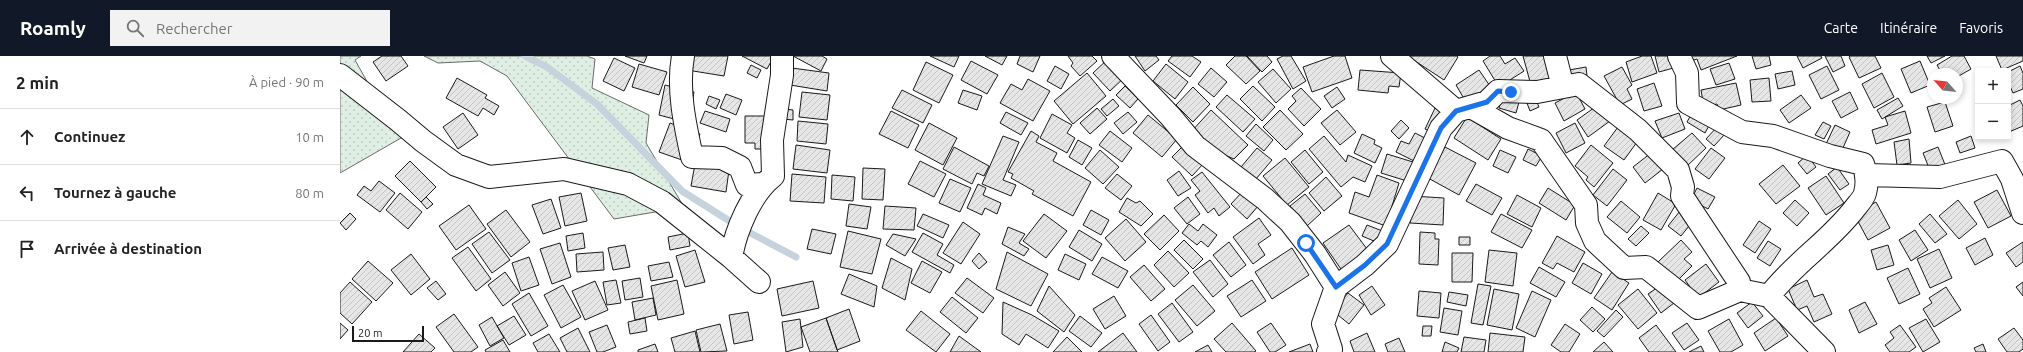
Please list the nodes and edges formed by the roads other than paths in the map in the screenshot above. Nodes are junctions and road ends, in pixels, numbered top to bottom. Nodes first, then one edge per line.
1 (683, 56) edge
2 (782, 56) edge
3 (1113, 56) edge
4 (1392, 56) edge
5 (1555, 56) edge
6 (1680, 56) edge
7 (340, 75) edge
8 (1563, 87) junction
9 (1463, 109) junction
10 (1868, 175) junction
11 (2017, 175) edge
12 (762, 184) junction
13 (2023, 213) edge
14 (731, 257) junction
15 (759, 282) dead end
16 (1336, 287) junction
17 (1740, 290) junction
18 (1769, 296) junction
19 (1328, 352) edge
20 (1824, 352) edge

1 - 12 street
2 - 12 street
3 - 16 street
4 - 9 street
5 - 8 street
6 - 10 street
7 - 14 street
8 - 9 street
8 - 17 street
9 - 16 street
9 - 17 street
10 - 11 street
10 - 18 street
11 - 13 street
12 - 14 street
14 - 15 street
16 - 19 street
17 - 18 street
18 - 20 street

